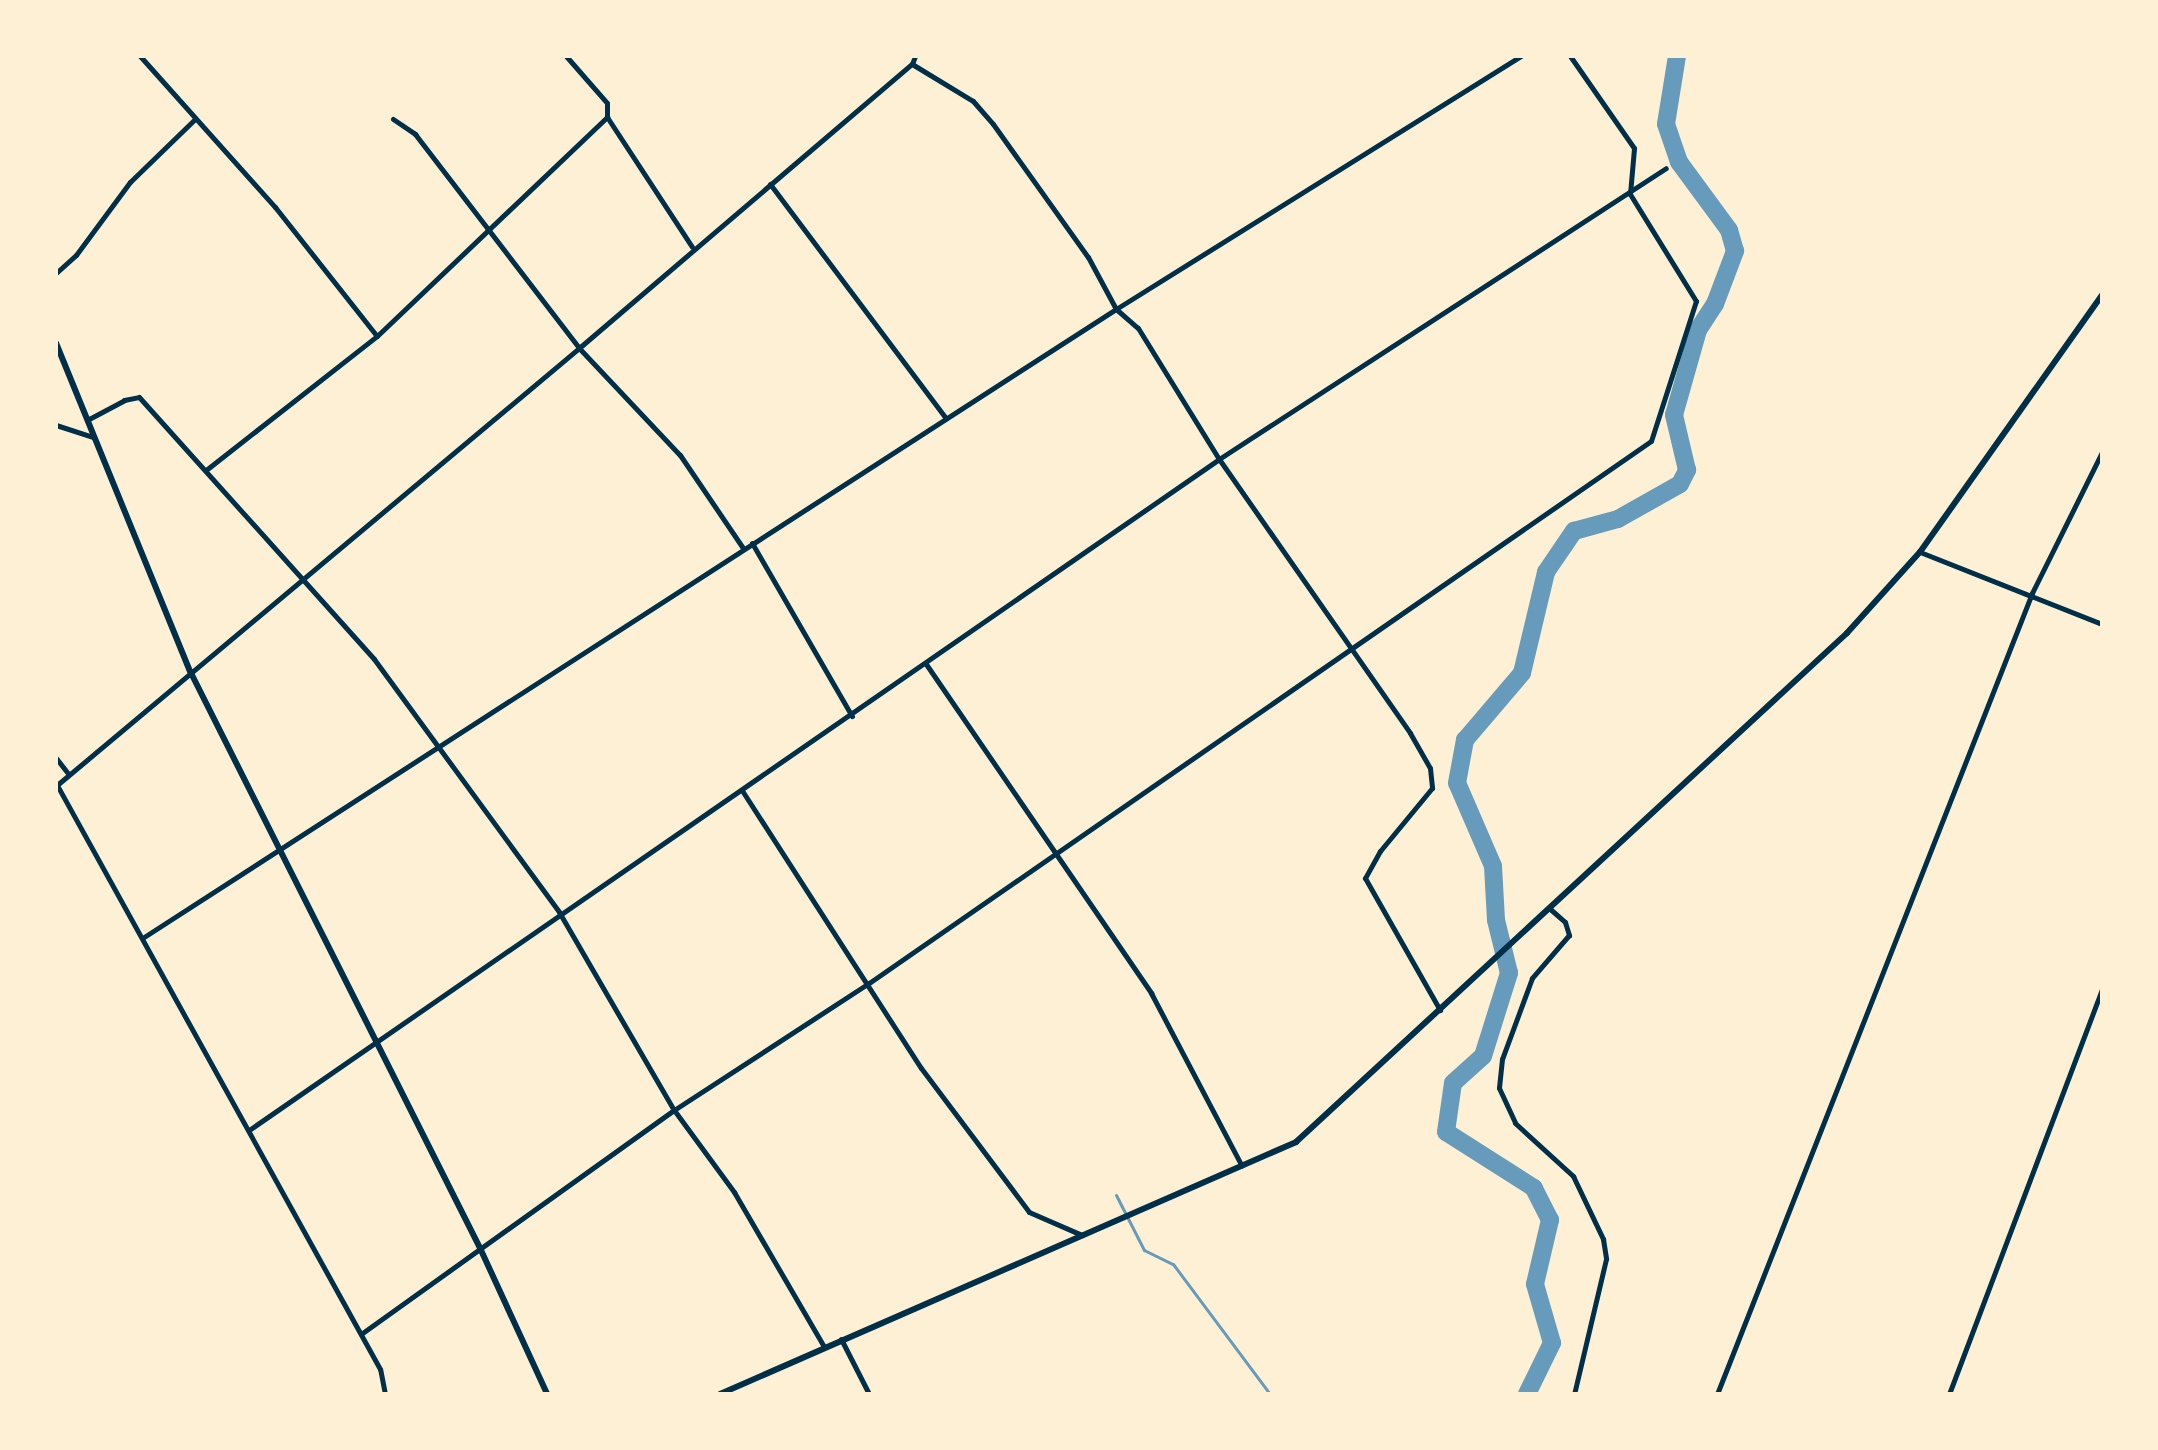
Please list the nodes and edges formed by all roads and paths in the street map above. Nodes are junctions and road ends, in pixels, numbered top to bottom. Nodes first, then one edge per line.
1 (140, 56) edge
2 (566, 56) edge
3 (915, 56) edge
4 (1521, 56) edge
5 (1570, 56) edge
6 (912, 64) junction
7 (607, 117) junction
8 (393, 119) dead end
9 (194, 120) junction
10 (1666, 168) dead end
11 (770, 184) junction
12 (1630, 194) junction
13 (488, 233) junction
14 (692, 247) junction
15 (56, 273) edge
16 (2102, 295) edge
17 (1116, 309) junction
18 (377, 336) junction
19 (56, 343) edge
20 (579, 348) junction
21 (946, 418) junction
22 (89, 419) junction
23 (56, 425) edge
24 (94, 437) junction
25 (2102, 452) edge
26 (1219, 459) junction
27 (206, 470) junction
28 (752, 543) junction
29 (743, 548) junction
30 (1920, 552) junction
31 (304, 581) junction
32 (2032, 593) junction
33 (2102, 624) edge
34 (1353, 647) junction
35 (926, 664) junction
36 (190, 671) junction
37 (852, 716) junction
38 (438, 745) junction
39 (56, 758) edge
40 (67, 772) junction
41 (743, 792) junction
42 (282, 849) junction
43 (1053, 853) junction
44 (1549, 908) junction
45 (559, 912) junction
46 (143, 938) junction
47 (869, 983) junction
48 (2102, 989) edge
49 (1440, 1010) junction
50 (375, 1041) junction
51 (674, 1110) junction
52 (249, 1130) junction
53 (1243, 1167) junction
54 (1083, 1236) junction
55 (480, 1248) junction
56 (361, 1334) junction
57 (841, 1338) junction
58 (823, 1345) junction
59 (385, 1394) edge
60 (547, 1394) edge
61 (720, 1394) edge
62 (869, 1394) edge
63 (1574, 1394) edge
64 (1717, 1394) edge
65 (1949, 1394) edge

1 - 9 street
2 - 7 street
3 - 6 street
4 - 17 street
5 - 12 street
6 - 11 street
6 - 17 street
7 - 13 street
7 - 14 street
8 - 13 street
9 - 15 street
9 - 18 street
10 - 12 street
11 - 14 street
11 - 21 street
12 - 26 street
12 - 34 street
13 - 18 street
13 - 20 street
14 - 20 street
16 - 30 street
17 - 21 street
17 - 26 street
18 - 27 street
19 - 22 street
20 - 29 street
20 - 31 street
21 - 28 street
22 - 24 street
22 - 27 street
23 - 24 street
24 - 36 street
25 - 32 street
26 - 34 street
26 - 35 street
27 - 31 street
28 - 29 street
28 - 37 street
29 - 38 street
30 - 32 street
30 - 44 street
31 - 36 street
31 - 38 street
32 - 33 street
32 - 64 street
34 - 43 street
34 - 49 street
35 - 37 street
35 - 43 street
36 - 40 street
36 - 42 street
37 - 41 street
38 - 42 street
38 - 45 street
39 - 40 street
40 - 46 street
41 - 45 street
41 - 47 street
42 - 46 street
42 - 50 street
43 - 47 street
43 - 53 street
44 - 49 street
44 - 63 street
45 - 50 street
45 - 51 street
46 - 52 street
47 - 51 street
47 - 54 street
48 - 65 street
49 - 53 street
50 - 52 street
50 - 55 street
51 - 55 street
51 - 58 street
52 - 56 street
53 - 54 street
54 - 57 street
55 - 56 street
55 - 60 street
56 - 59 street
57 - 58 street
57 - 62 street
58 - 61 street

